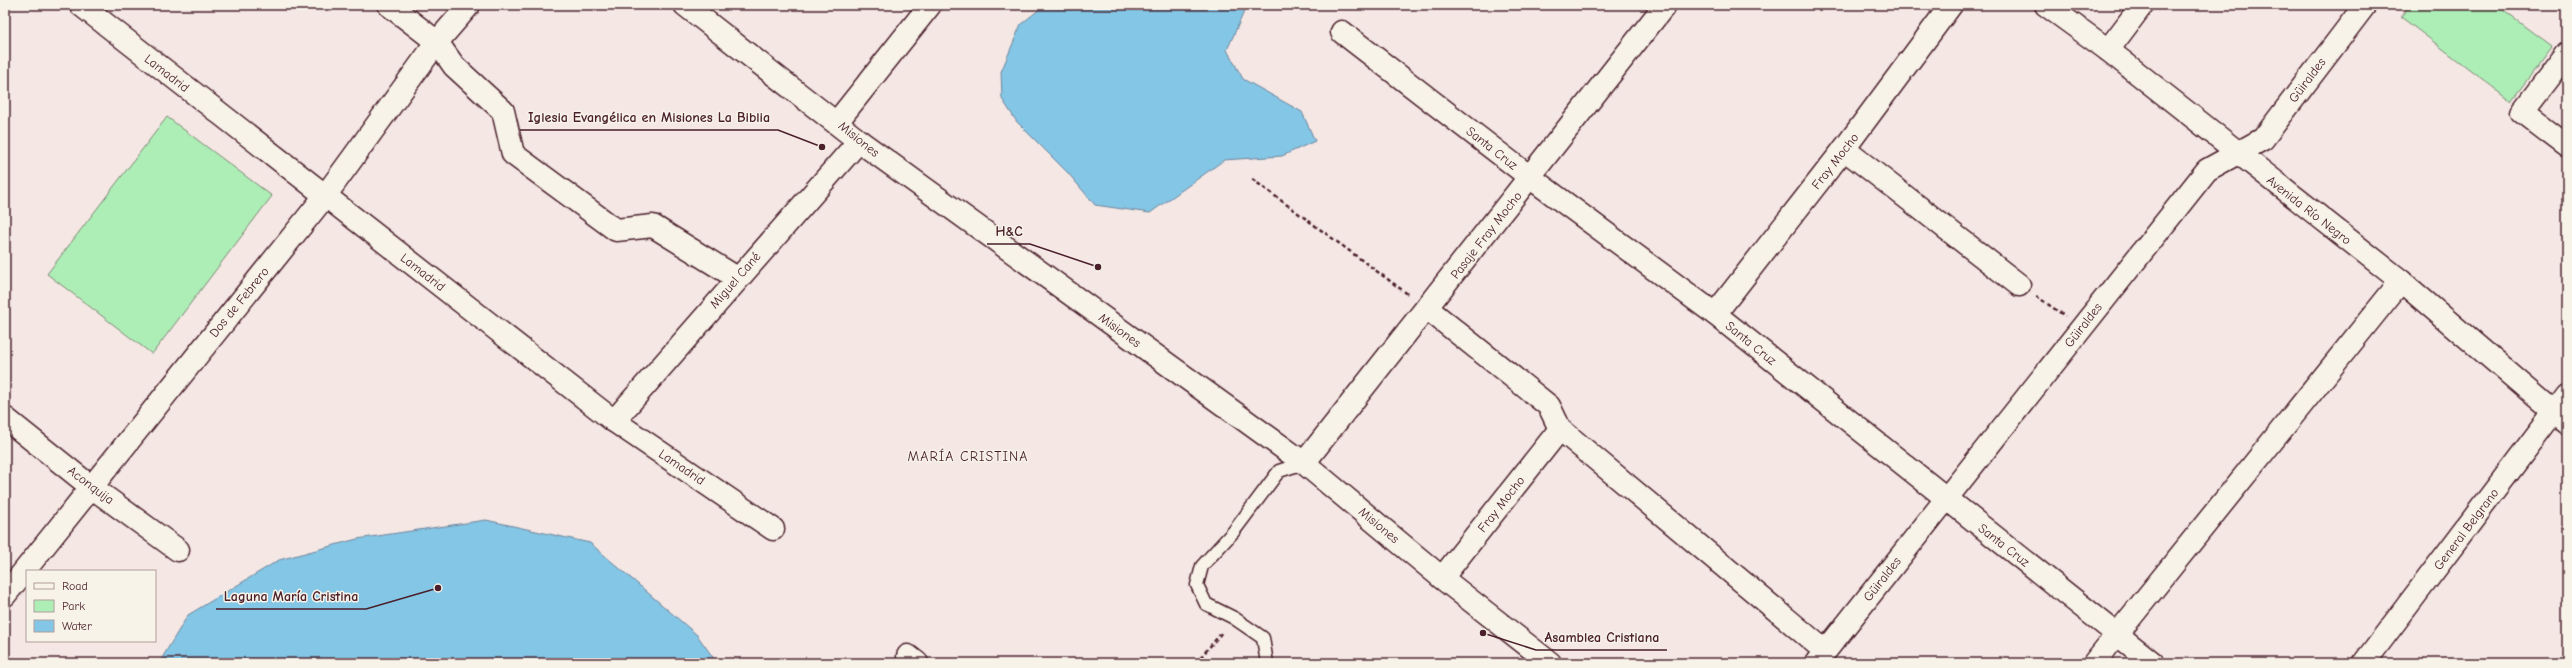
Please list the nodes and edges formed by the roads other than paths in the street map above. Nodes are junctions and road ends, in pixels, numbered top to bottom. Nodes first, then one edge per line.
1 (80, 5) edge
2 (389, 5) edge
3 (469, 5) edge
4 (685, 5) edge
5 (930, 5) edge
6 (1665, 5) edge
7 (1951, 5) edge
8 (2046, 5) edge
9 (2142, 5) edge
10 (2365, 5) edge
11 (1342, 32) dead end
12 (438, 42) junction
13 (2108, 50) junction
14 (2567, 53) edge
15 (837, 122) junction
16 (859, 141) junction
17 (2567, 146) edge
18 (1844, 150) junction
19 (2236, 153) junction
20 (1531, 178) junction
21 (325, 196) junction
22 (737, 278) junction
23 (2401, 281) junction
24 (2019, 285) road end
25 (1428, 309) junction
26 (1715, 314) junction
27 (2567, 394) edge
28 (5, 418) edge
29 (2560, 418) edge
30 (614, 421) junction
31 (1560, 429) junction
32 (1304, 463) junction
33 (90, 486) junction
34 (1945, 499) junction
35 (773, 529) dead end
36 (178, 550) dead end
37 (1442, 578) junction
38 (5, 595) edge
39 (2116, 634) junction
40 (1820, 657) edge
41 (1267, 663) edge
42 (1550, 663) edge
43 (2094, 663) edge
44 (2153, 663) edge
45 (2364, 663) edge

1 - 21 street, Lamadrid
2 - 12 street
3 - 12 street, Dos de Febrero
4 - 15 street, Misiones
5 - 15 street
6 - 20 street, Pasaje Fray Mocho
7 - 18 street, Fray Mocho
8 - 13 street, Avenida Río Negro
9 - 13 street
10 - 19 street, Güiraldes
11 - 20 street, Santa Cruz
12 - 21 street, Dos de Febrero
12 - 22 street
13 - 19 street, Avenida Río Negro
14 - 17 street
15 - 16 street, Misiones
16 - 22 street, Miguel Cané
16 - 32 street, Misiones
18 - 24 street
18 - 26 street, Fray Mocho
19 - 23 street, Avenida Río Negro
19 - 34 street, Güiraldes
20 - 25 street, Pasaje Fray Mocho
20 - 26 street, Santa Cruz
21 - 30 street, Lamadrid
21 - 33 street, Dos de Febrero
22 - 30 street, Miguel Cané
23 - 29 street, Avenida Río Negro
23 - 39 street
25 - 31 street
25 - 32 street, Pasaje Fray Mocho
26 - 34 street, Santa Cruz
27 - 29 street, General Belgrano
28 - 33 street, Aconquija
29 - 45 street, General Belgrano
30 - 35 street, Lamadrid
31 - 37 street, Fray Mocho
31 - 40 street
32 - 37 street, Misiones
32 - 41 lane
33 - 36 street, Aconquija
33 - 38 street, Dos de Febrero
34 - 39 street, Santa Cruz
34 - 40 street, Güiraldes
37 - 42 street, Misiones
39 - 43 street
39 - 44 street, Santa Cruz

